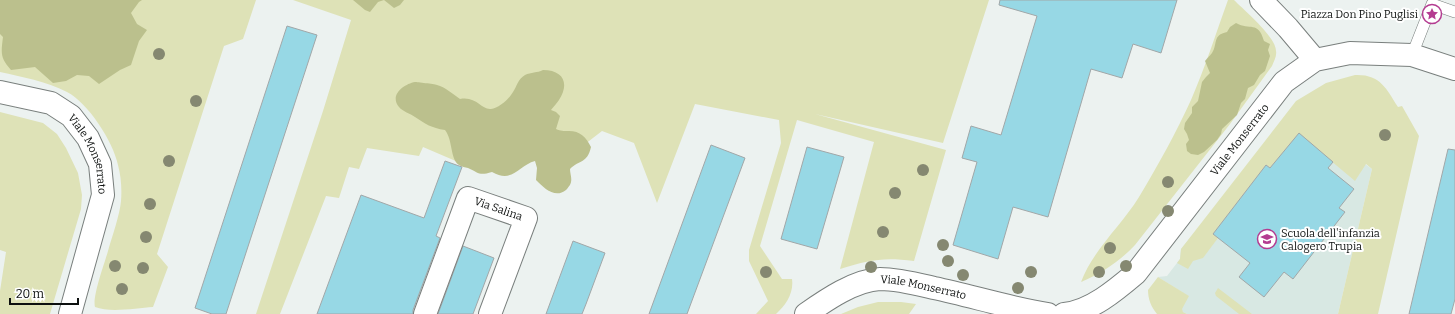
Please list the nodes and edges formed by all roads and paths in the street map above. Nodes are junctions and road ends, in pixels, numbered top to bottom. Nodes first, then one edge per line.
1 (1261, 0) edge
2 (1455, 12) edge
3 (1412, 55) junction
4 (1315, 60) junction
5 (1455, 69) edge
6 (0, 92) edge
7 (70, 314) edge
8 (426, 314) edge
9 (490, 314) edge
10 (806, 314) edge
11 (1048, 314) edge
12 (1064, 314) edge

1 - 4 street
2 - 3 lane
3 - 4 street, Viale Monserrato
3 - 5 street, Viale Monserrato
4 - 12 street, Viale Monserrato
6 - 7 street, Viale Monserrato
8 - 9 street, Via Salina
10 - 11 street, Viale Monserrato

